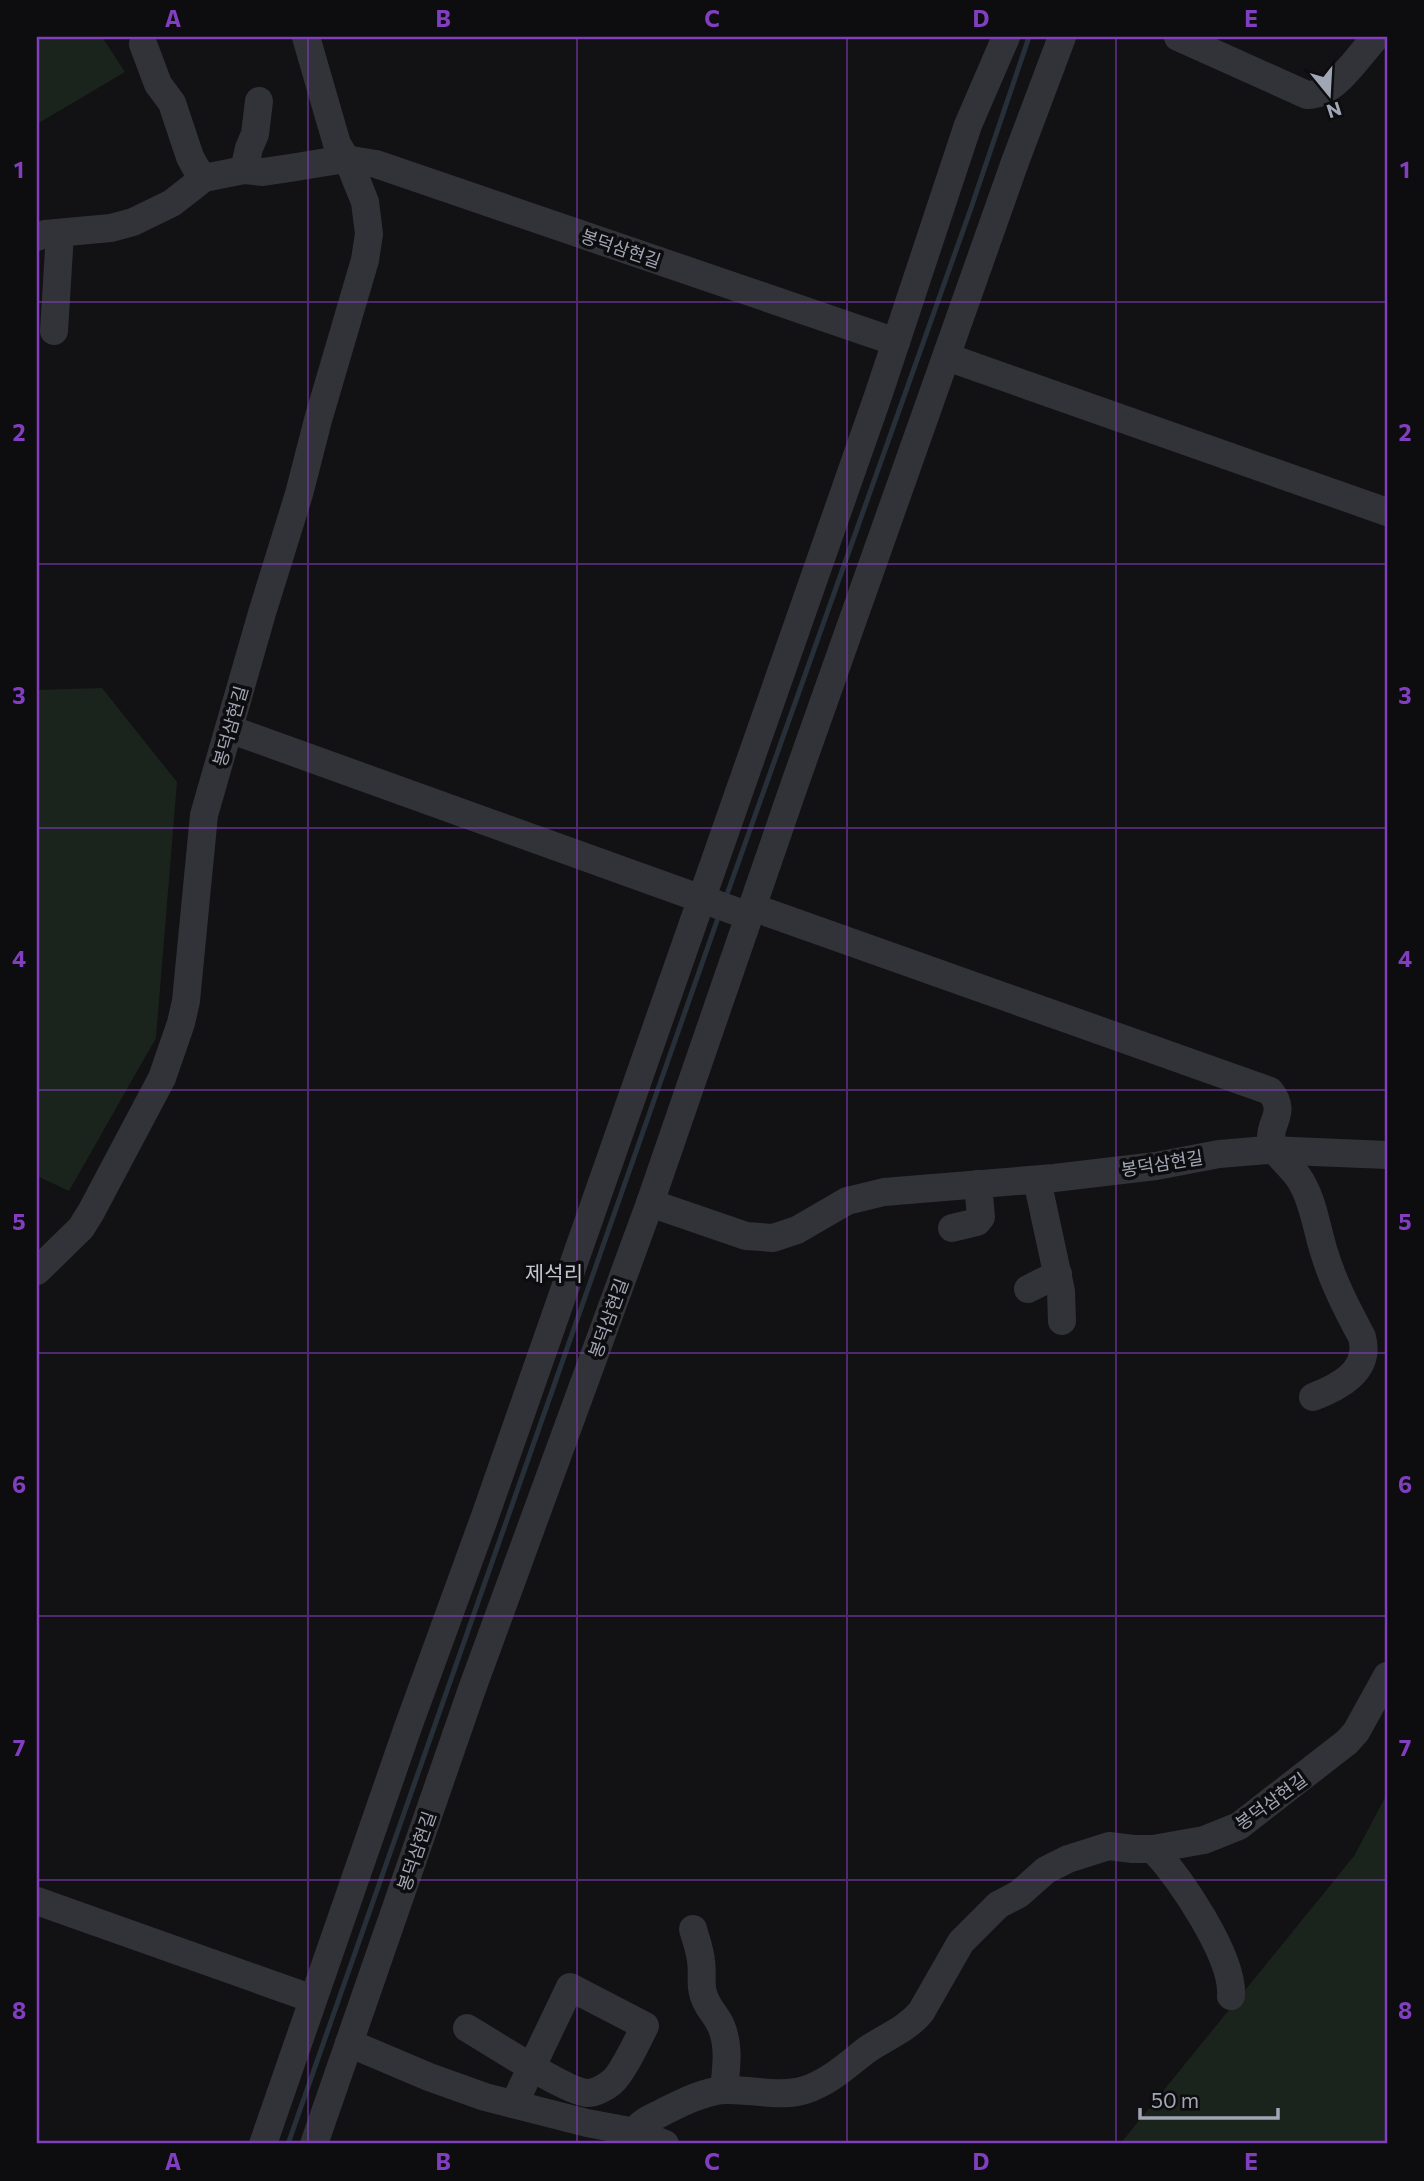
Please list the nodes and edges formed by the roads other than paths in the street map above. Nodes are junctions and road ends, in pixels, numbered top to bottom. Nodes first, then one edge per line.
1 (306, 37) edge
2 (1006, 37) edge
3 (1062, 37) edge
4 (1178, 37) edge
5 (1376, 37) edge
6 (144, 44) dead end
7 (259, 101) dead end
8 (345, 159) junction
9 (244, 170) junction
10 (204, 178) junction
11 (49, 235) edge
12 (54, 331) dead end
13 (896, 342) junction
14 (947, 357) junction
15 (1387, 512) edge
16 (229, 729) junction
17 (705, 900) junction
18 (746, 911) junction
19 (1276, 1151) junction
20 (1387, 1156) edge
21 (1037, 1180) junction
22 (978, 1184) junction
23 (650, 1203) junction
24 (952, 1228) dead end
25 (37, 1271) edge
26 (1058, 1274) junction
27 (1028, 1289) dead end
28 (1062, 1321) dead end
29 (1313, 1397) dead end
30 (1387, 1676) edge
31 (1153, 1849) junction
32 (37, 1901) edge
33 (692, 1929) dead end
34 (1231, 1996) dead end
35 (313, 1999) junction
36 (467, 2028) dead end
37 (349, 2043) junction
38 (724, 2090) junction
39 (514, 2105) junction
40 (635, 2132) junction
41 (263, 2144) edge
42 (314, 2144) edge
43 (665, 2144) edge

1 - 8 street, 봉덕삼현길
2 - 13 street
3 - 14 street
4 - 5 street
6 - 10 street
7 - 9 street
8 - 9 street, 봉덕삼현길
8 - 13 street, 봉덕삼현길
8 - 16 street, 봉덕삼현길
9 - 10 street, 봉덕삼현길
10 - 11 street, 봉덕삼현길
11 - 12 street
13 - 17 street
14 - 15 street
14 - 18 street
16 - 17 street
16 - 25 street, 봉덕삼현길
17 - 18 street
17 - 35 street
18 - 19 street
18 - 23 street
19 - 20 street, 봉덕삼현길
19 - 21 street, 봉덕삼현길
19 - 29 street
21 - 22 street, 봉덕삼현길
21 - 26 street
22 - 23 street, 봉덕삼현길
22 - 24 street
23 - 37 street, 봉덕삼현길
26 - 27 street
26 - 28 street
30 - 31 street, 봉덕삼현길
31 - 34 street
31 - 38 street, 봉덕삼현길
32 - 35 street
33 - 38 street
35 - 41 street
36 - 39 street
37 - 39 street
37 - 42 street, 봉덕삼현길
38 - 40 street
39 - 40 street
40 - 43 street

